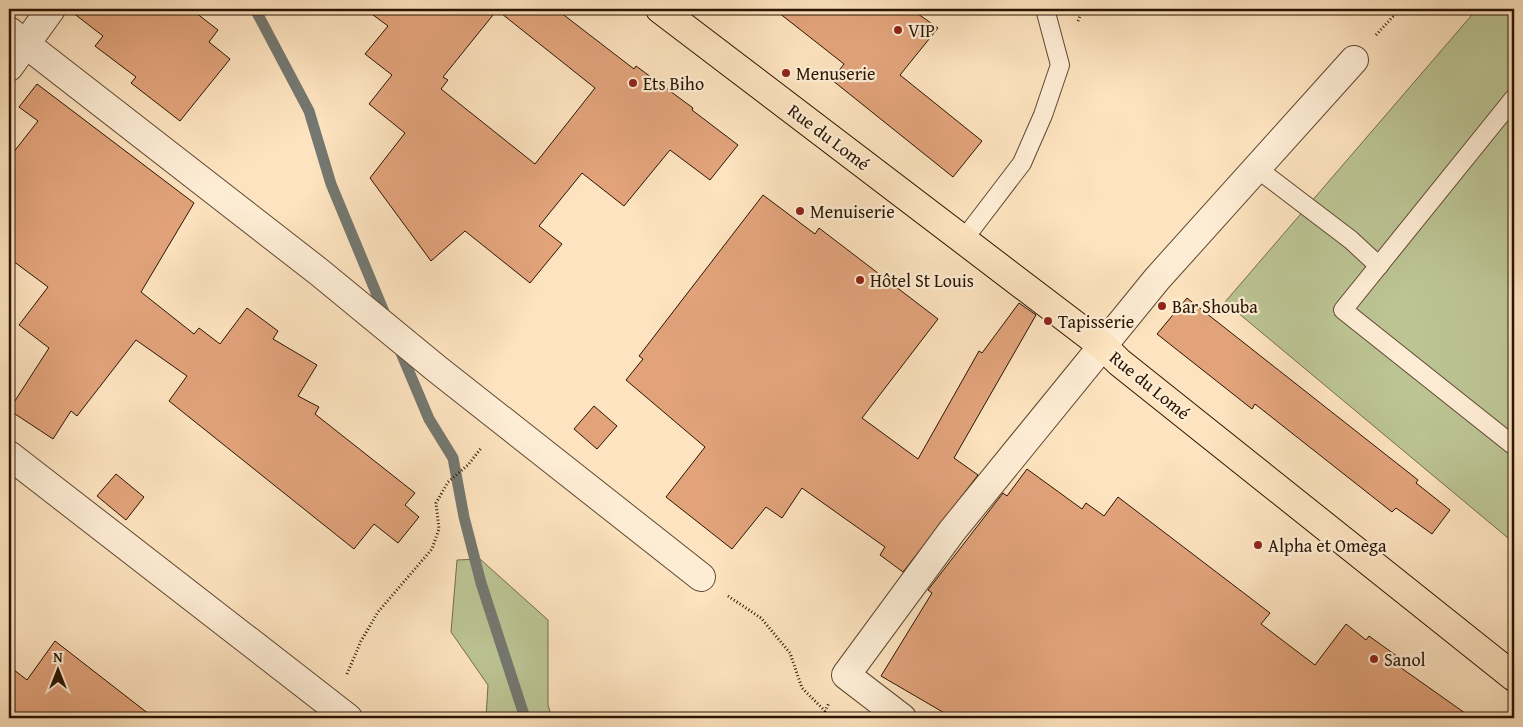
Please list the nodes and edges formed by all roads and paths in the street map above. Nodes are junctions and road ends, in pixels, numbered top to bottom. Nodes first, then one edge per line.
1 (51, 9) edge
2 (660, 9) edge
3 (1045, 9) edge
4 (17, 38) edge
5 (1354, 60) dead end
6 (9, 67) edge
7 (1514, 98) edge
8 (1255, 167) junction
9 (964, 240) junction
10 (1379, 266) junction
11 (1104, 347) junction
12 (1514, 446) edge
13 (9, 455) edge
14 (468, 466) dead end
15 (701, 577) joint
16 (846, 675) junction
17 (1514, 677) edge
18 (346, 717) edge
19 (902, 718) edge

1 - 4 street
2 - 9 main road, Rue du Lomé
3 - 9 lane
4 - 6 street
4 - 15 street
5 - 8 street
7 - 10 lane
8 - 10 lane
8 - 11 street
9 - 11 main road, Rue du Lomé
10 - 12 lane
11 - 16 street
11 - 17 main road, Rue du Lomé
13 - 18 street
14 - 18 path
15 - 16 path
16 - 19 street

